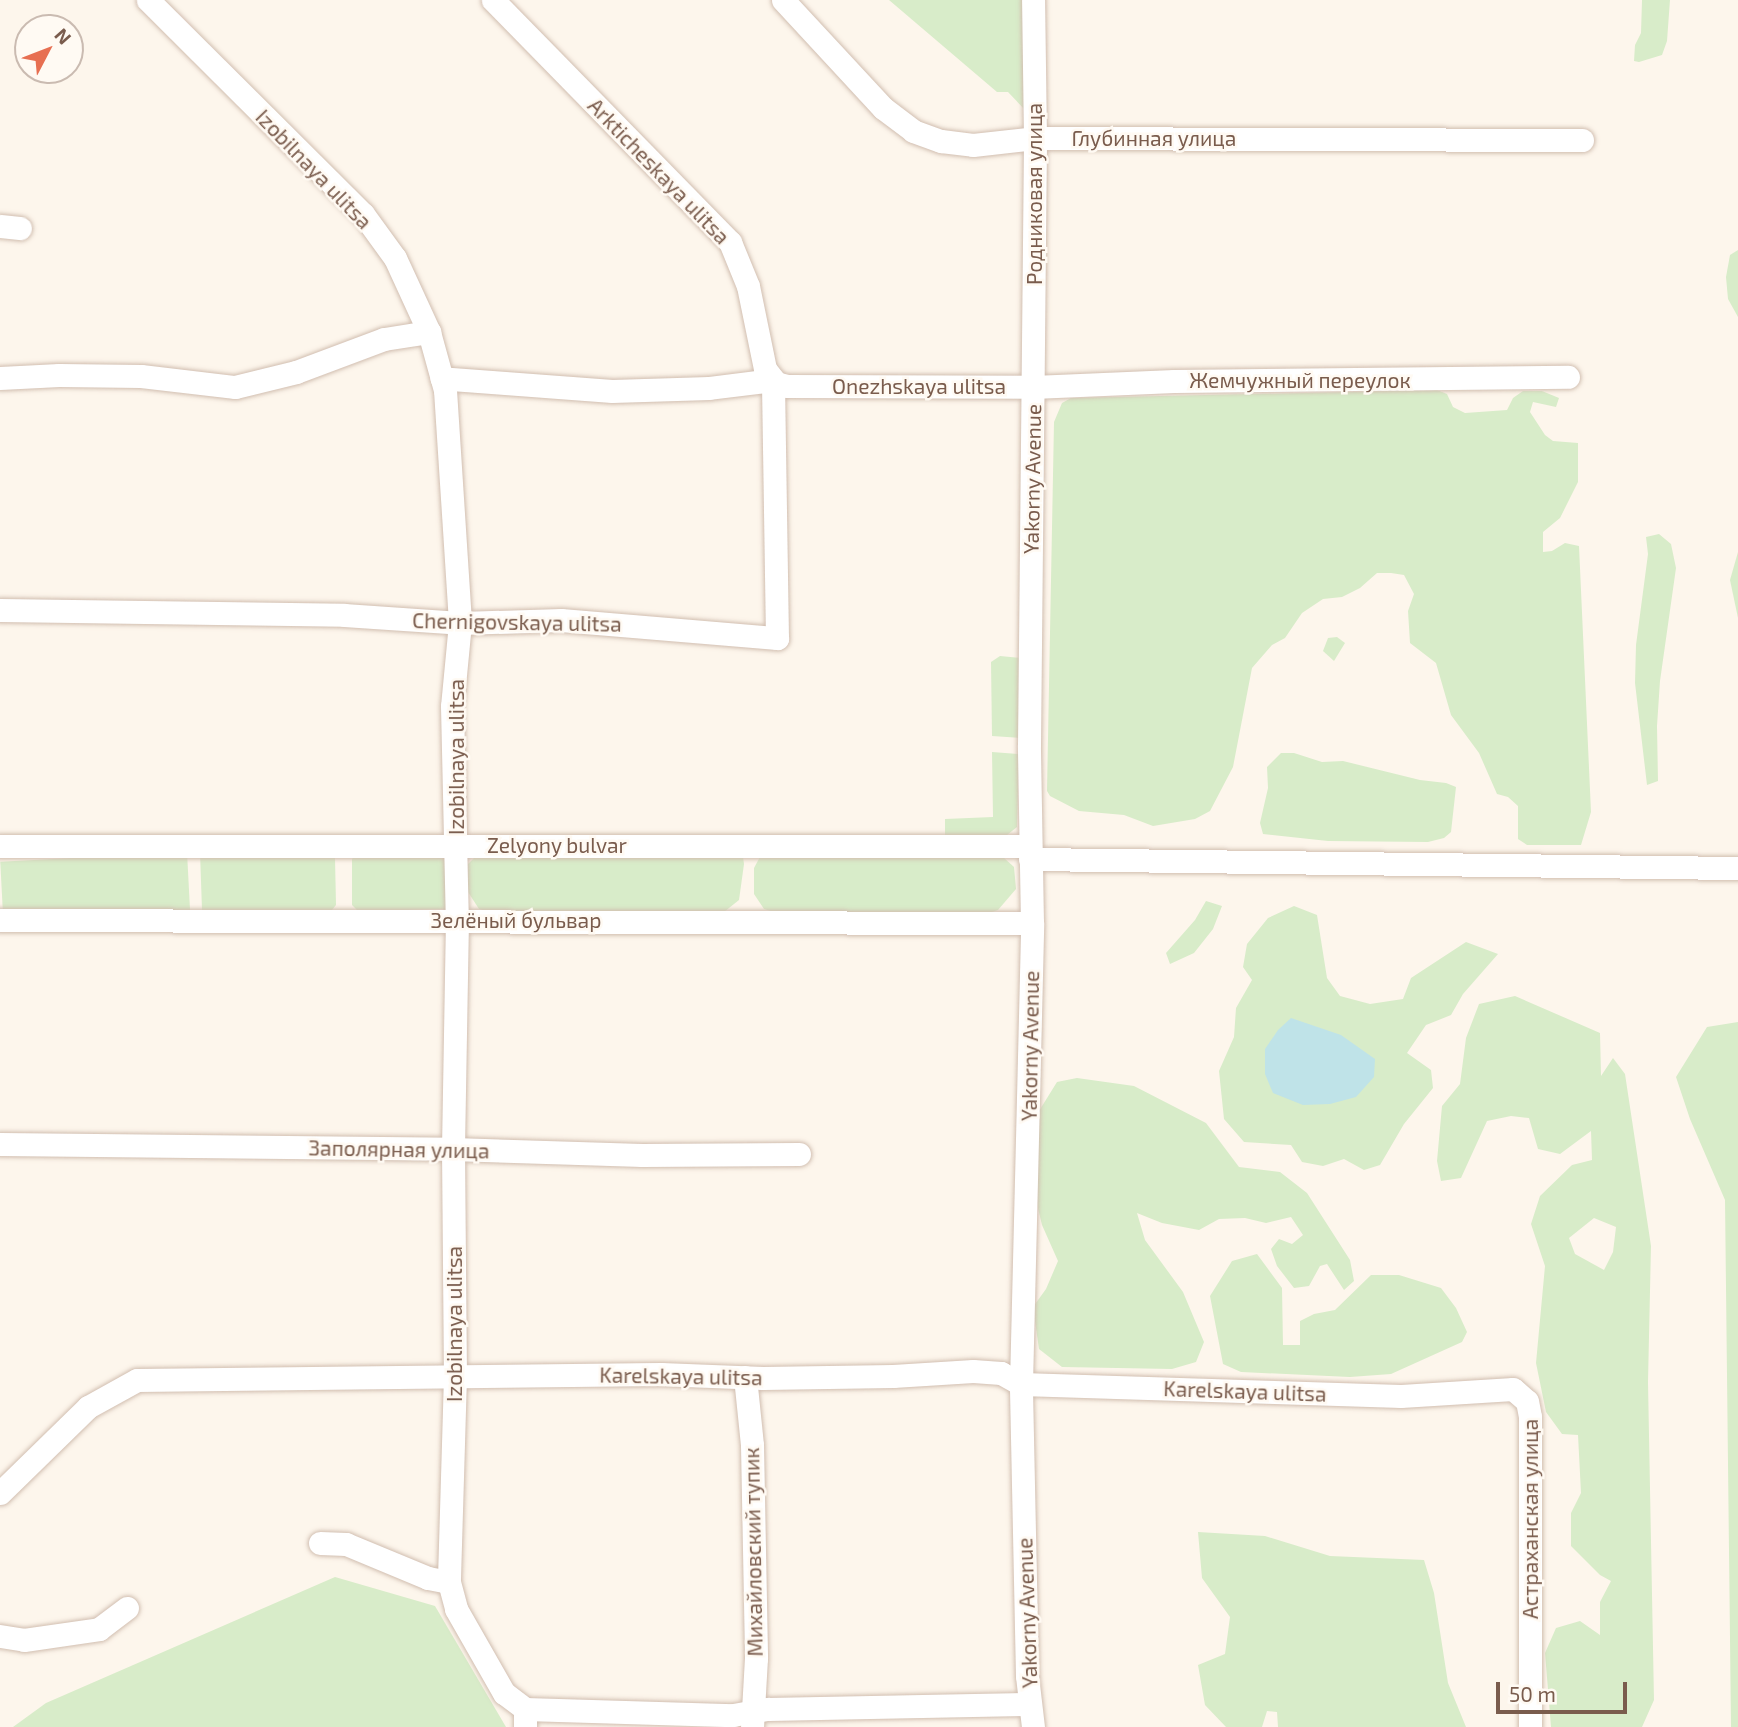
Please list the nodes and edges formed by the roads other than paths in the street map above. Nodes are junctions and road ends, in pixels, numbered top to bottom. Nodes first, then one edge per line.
1 (148, 0) edge
2 (494, 0) edge
3 (523, 0) edge
4 (783, 0) edge
5 (1033, 0) edge
6 (514, 22) junction
7 (1035, 138) junction
8 (1582, 140) dead end
9 (429, 332) junction
10 (1568, 377) dead end
11 (441, 378) junction
12 (0, 379) edge
13 (773, 380) junction
14 (1033, 387) junction
15 (0, 610) edge
16 (460, 623) junction
17 (457, 844) junction
18 (0, 846) edge
19 (1030, 853) junction
20 (1738, 868) edge
21 (457, 919) junction
22 (0, 920) edge
23 (1032, 923) junction
24 (0, 1144) edge
25 (453, 1149) junction
26 (799, 1154) dead end
27 (454, 1376) junction
28 (745, 1377) junction
29 (1021, 1384) junction
30 (1401, 1396) joint
31 (0, 1493) edge
32 (320, 1543) dead end
33 (449, 1582) junction
34 (127, 1608) dead end
35 (0, 1636) edge
36 (1029, 1704) junction
37 (525, 1718) edge
38 (752, 1719) edge
39 (1033, 1727) edge
40 (1530, 1727) edge

1 - 9 street, Izobilnaya ulitsa
2 - 6 street, Arkticheskaya ulitsa
3 - 6 street
4 - 7 street, Глубинная улица
5 - 7 street, Родниковая улица
6 - 13 street, Arkticheskaya ulitsa
7 - 8 street, Глубинная улица
7 - 14 street, Родниковая улица
9 - 11 street, Izobilnaya ulitsa
9 - 12 street
10 - 14 street, Жемчужный переулок
11 - 13 street
11 - 16 street, Izobilnaya ulitsa
13 - 14 street, Onezhskaya ulitsa
13 - 16 street, Chernigovskaya ulitsa
14 - 19 street, Yakorny Avenue
15 - 16 street, Chernigovskaya ulitsa
16 - 17 street, Izobilnaya ulitsa
17 - 18 street, Zelyony bulvar
17 - 19 street, Zelyony bulvar
17 - 21 street, Izobilnaya ulitsa
19 - 20 street, Zelyony bulvar
19 - 23 street, Yakorny Avenue
21 - 22 street, Зелёный бульвар
21 - 23 street, Зелёный бульвар
21 - 25 street, Izobilnaya ulitsa
23 - 29 street, Yakorny Avenue
24 - 25 street, Заполярная улица
25 - 26 street, Заполярная улица
25 - 27 street, Izobilnaya ulitsa
27 - 28 street, Karelskaya ulitsa
27 - 31 street, Karelskaya ulitsa
27 - 33 street, Izobilnaya ulitsa
28 - 29 street, Karelskaya ulitsa
28 - 38 street, Михайловский тупик
29 - 30 street, Karelskaya ulitsa
29 - 36 street, Yakorny Avenue
30 - 40 street, Астраханская улица
32 - 33 street
33 - 37 street, Izobilnaya ulitsa
34 - 35 street
36 - 38 street
36 - 39 street, Yakorny Avenue
37 - 38 street

